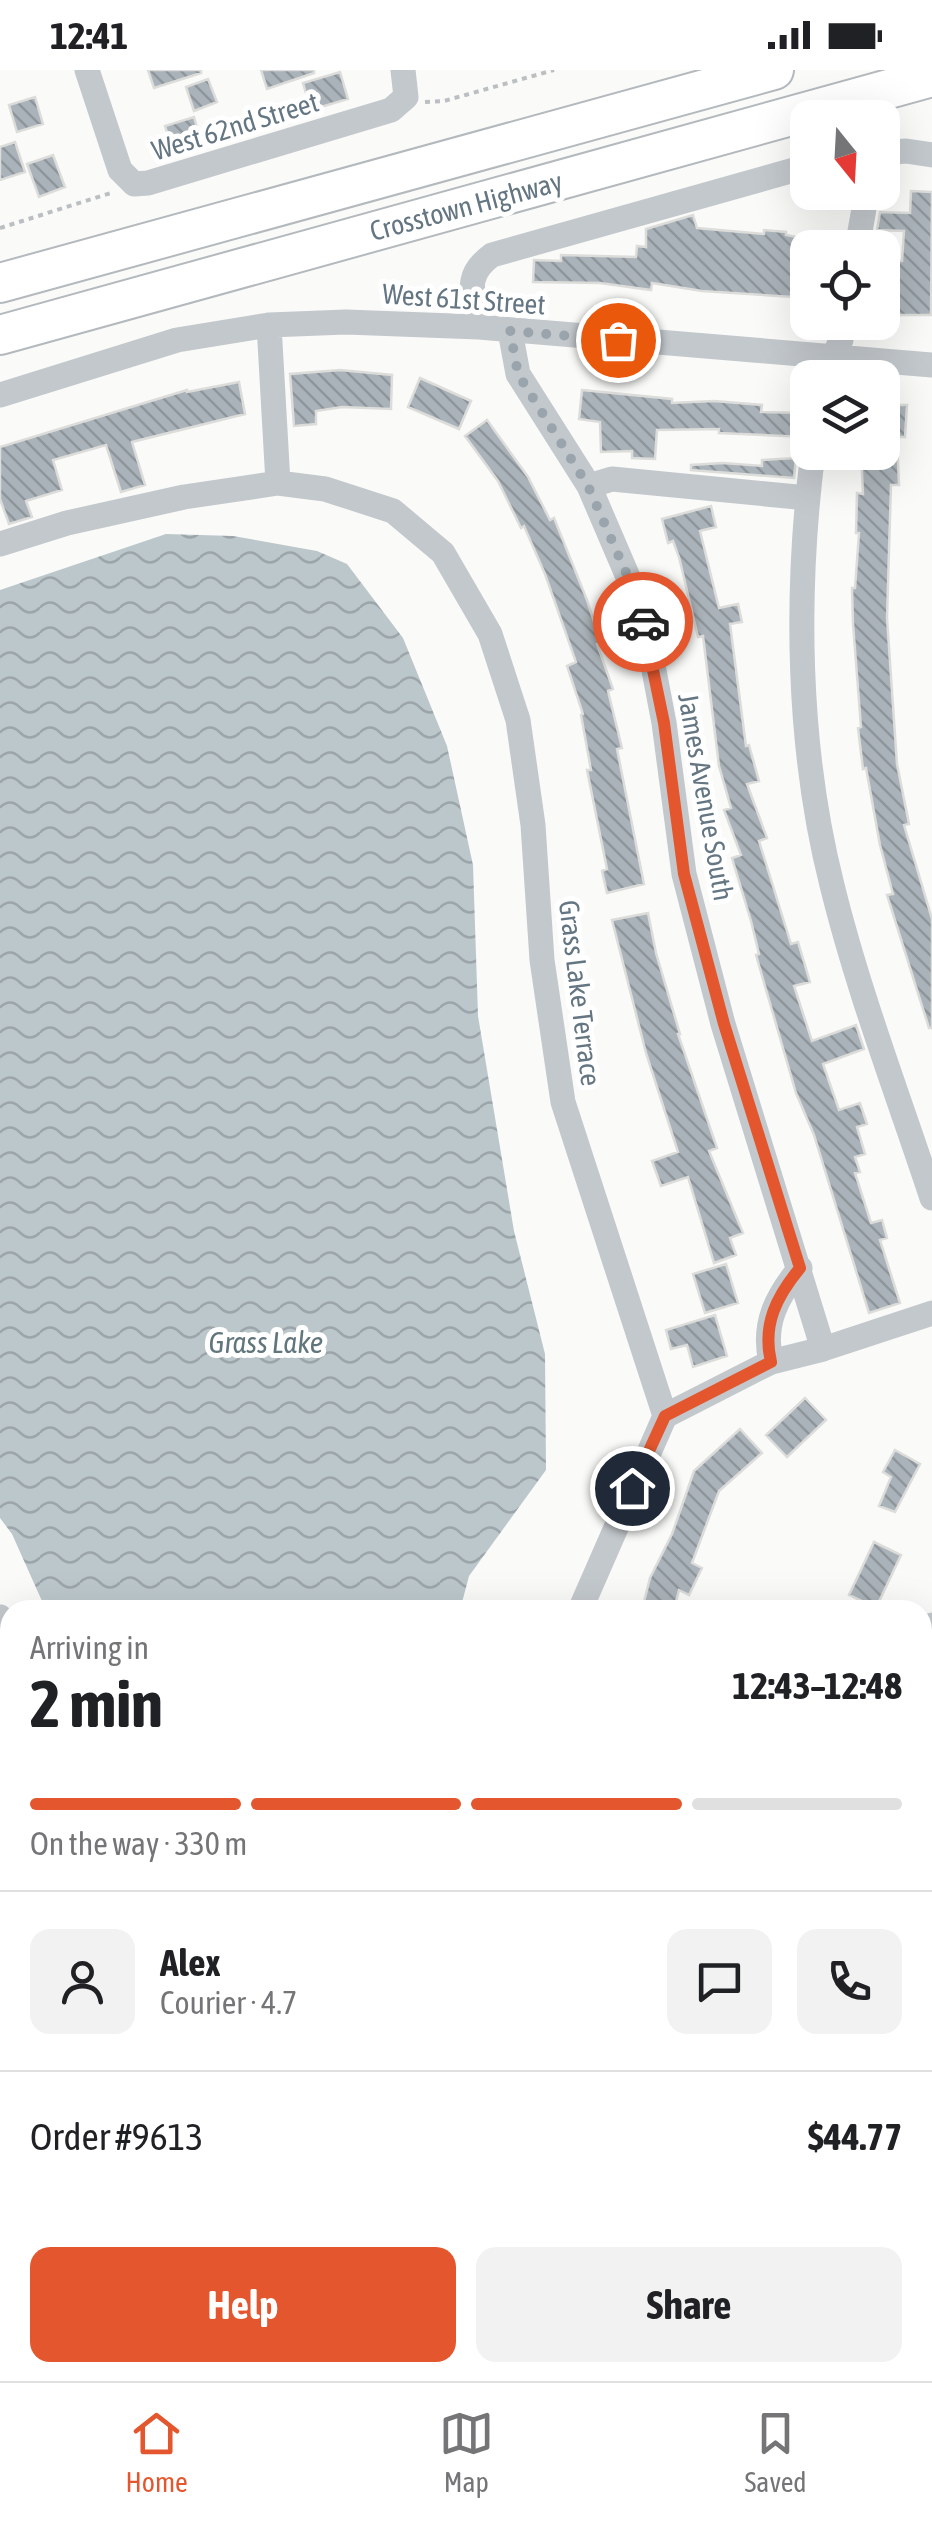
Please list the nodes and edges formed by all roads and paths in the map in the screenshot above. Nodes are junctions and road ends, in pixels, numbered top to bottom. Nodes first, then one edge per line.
1 (88, 70) edge
2 (403, 70) edge
3 (554, 70) edge
4 (774, 70) edge
5 (932, 79) edge
6 (406, 97) junction
7 (900, 152) edge
8 (932, 155) edge
9 (790, 171) edge
10 (134, 184) junction
11 (0, 228) edge
12 (185, 232) junction
13 (0, 264) edge
14 (0, 282) edge
15 (269, 325) junction
16 (478, 328) junction
17 (510, 331) junction
18 (10, 334) edge
19 (790, 363) edge
20 (932, 365) edge
21 (900, 366) edge
22 (0, 395) edge
23 (811, 470) edge
24 (278, 483) junction
25 (588, 486) junction
26 (807, 498) junction
27 (0, 544) edge
28 (932, 1198) edge
29 (800, 1268) junction
30 (932, 1313) edge
31 (823, 1349) junction
32 (771, 1362) junction
33 (665, 1416) junction
34 (584, 1600) edge

1 - 10 street
2 - 6 street
3 - 6 path
4 - 12 highway, Crosstown Highway
5 - 18 highway, Crosstown Highway
6 - 10 street, West 62nd Street
7 - 8 street
9 - 16 street
10 - 11 path
12 - 13 highway
12 - 14 highway, Crosstown Highway
15 - 16 street, West 61st Street
15 - 22 street, West 61st Street
15 - 24 street
16 - 17 street, West 61st Street
17 - 19 street, West 61st Street
17 - 25 street, James Avenue South
20 - 21 street, West 61st Street
23 - 26 street
24 - 27 street, Grass Lake Terrace
24 - 33 street, Grass Lake Terrace
25 - 26 street
25 - 29 street, James Avenue South
26 - 28 street
29 - 31 street, James Avenue South
29 - 32 street
30 - 31 street
31 - 32 street
32 - 33 street
33 - 34 street

